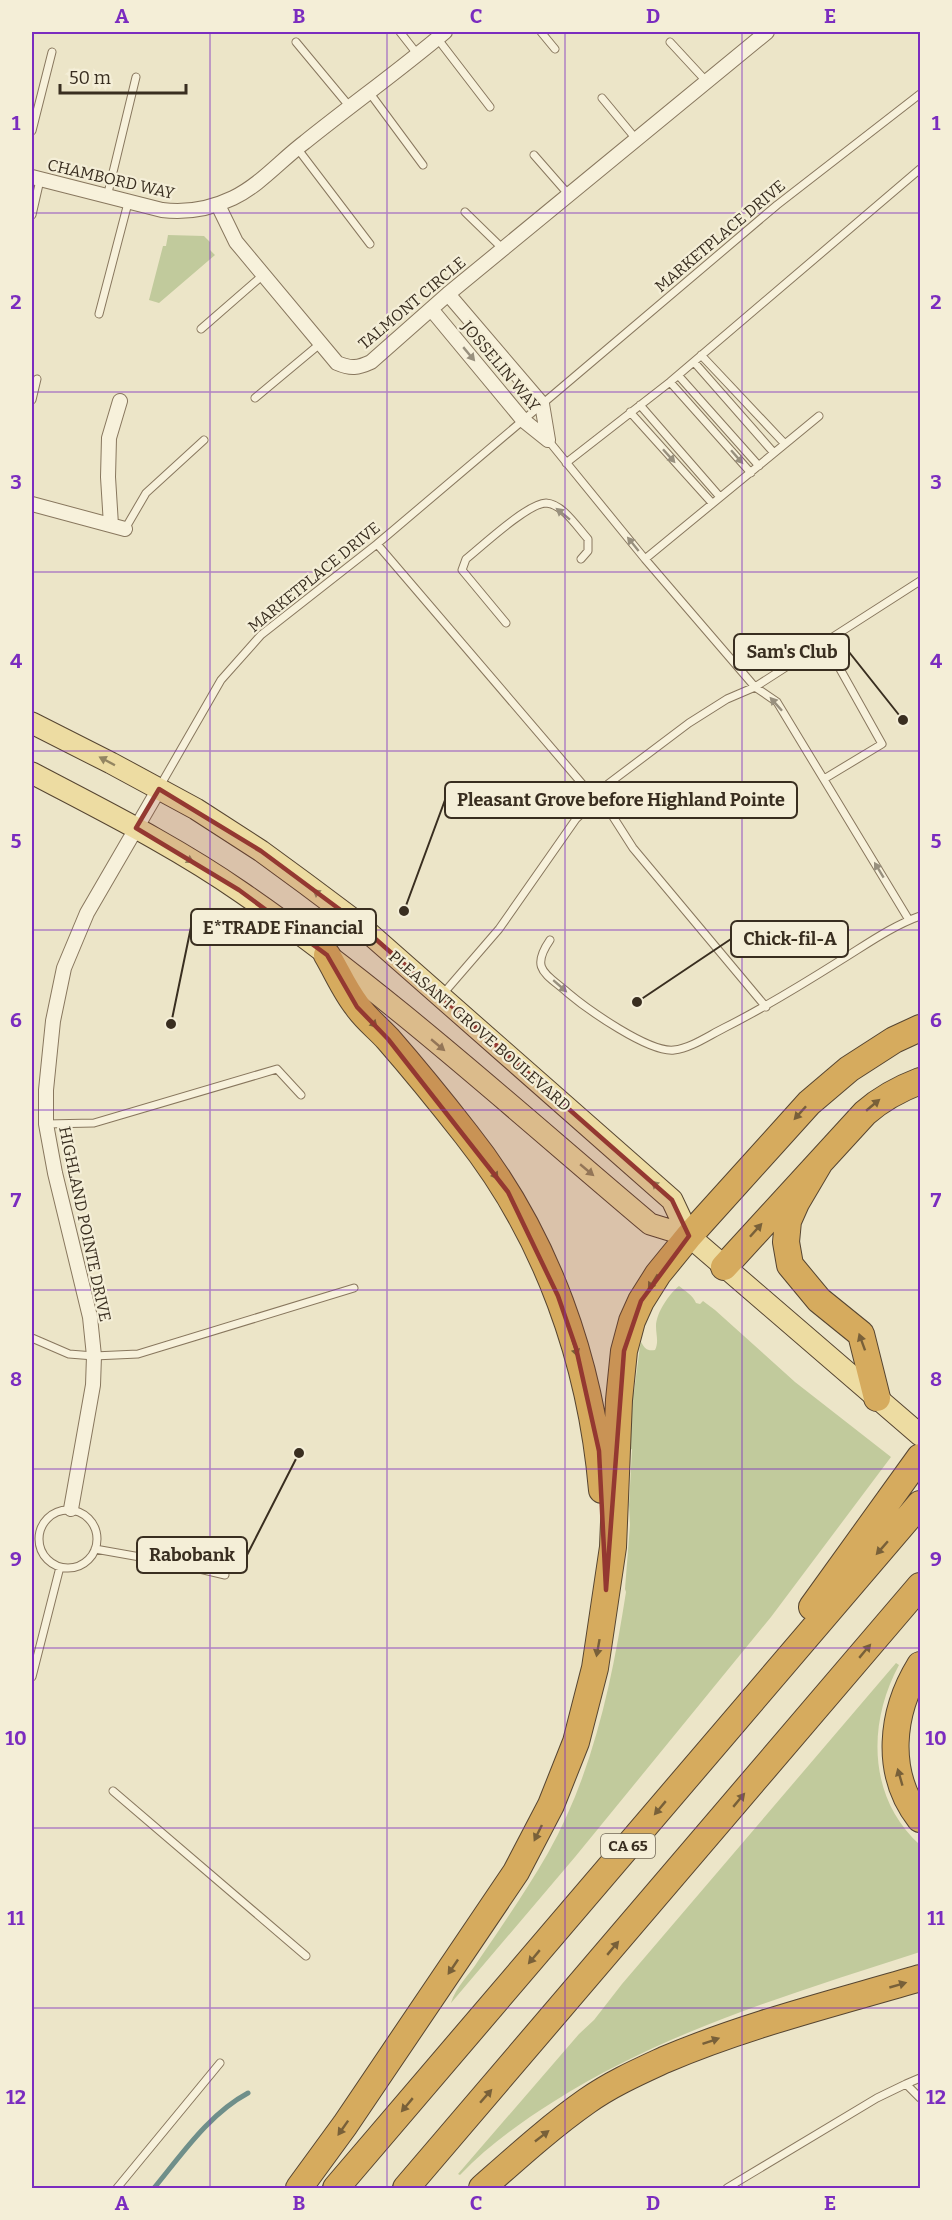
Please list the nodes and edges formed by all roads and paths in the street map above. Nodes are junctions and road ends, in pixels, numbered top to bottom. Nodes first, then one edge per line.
1 (400, 32) edge
2 (541, 32) edge
3 (768, 32) edge
4 (441, 35) edge
5 (296, 42) dead end
6 (670, 42) dead end
7 (555, 49) dead end
8 (52, 52) dead end
9 (418, 55) junction
10 (136, 77) dead end
11 (707, 81) junction
12 (369, 92) junction
13 (921, 94) edge
14 (602, 98) dead end
15 (350, 107) junction
16 (490, 107) dead end
17 (32, 131) edge
18 (636, 140) junction
19 (297, 148) junction
20 (534, 155) dead end
21 (423, 165) dead end
22 (921, 169) edge
23 (36, 179) edge
24 (569, 195) junction
25 (107, 197) junction
26 (128, 203) junction
27 (218, 205) junction
28 (465, 212) dead end
29 (32, 215) edge
30 (370, 244) dead end
31 (503, 249) junction
32 (263, 275) junction
33 (448, 294) junction
34 (431, 309) junction
35 (99, 314) dead end
36 (201, 328) dead end
37 (321, 343) junction
38 (701, 355) junction
39 (694, 362) junction
40 (678, 375) junction
41 (37, 379) dead end
42 (670, 382) junction
43 (255, 398) dead end
44 (32, 400) edge
45 (120, 401) dead end
46 (542, 404) junction
47 (640, 405) junction
48 (630, 412) junction
49 (819, 416) dead end
50 (523, 420) junction
51 (204, 440) dead end
52 (548, 440) junction
53 (785, 444) junction
54 (774, 453) junction
55 (566, 463) junction
56 (759, 466) junction
57 (751, 473) junction
58 (720, 497) junction
59 (712, 503) junction
60 (32, 504) edge
61 (111, 525) junction
62 (125, 529) joint
63 (377, 544) junction
64 (645, 559) junction
65 (581, 560) dead end
66 (921, 581) edge
67 (506, 623) dead end
68 (829, 638) junction
69 (755, 687) junction
70 (32, 723) edge
71 (32, 773) edge
72 (824, 779) junction
73 (159, 789) junction
74 (596, 800) junction
75 (136, 828) junction
76 (921, 916) edge
77 (909, 920) junction
78 (550, 940) dead end
79 (327, 955) junction
80 (441, 997) junction
81 (766, 1007) junction
82 (921, 1028) edge
83 (921, 1082) edge
84 (301, 1095) dead end
85 (38, 1124) edge
86 (819, 1164) junction
87 (689, 1236) junction
88 (724, 1267) junction
89 (354, 1288) dead end
90 (32, 1338) edge
91 (94, 1356) junction
92 (877, 1398) junction
93 (921, 1435) edge
94 (921, 1457) edge
95 (921, 1504) edge
96 (71, 1509) junction
97 (95, 1549) junction
98 (60, 1567) junction
99 (225, 1575) dead end
100 (921, 1586) edge
101 (606, 1590) junction
102 (921, 1665) edge
103 (32, 1677) edge
104 (681, 1784) junction
105 (113, 1791) dead end
106 (921, 1820) edge
107 (306, 1956) dead end
108 (921, 1978) edge
109 (220, 2063) dead end
110 (921, 2078) edge
111 (906, 2084) junction
112 (921, 2098) edge
113 (117, 2188) edge
114 (299, 2188) edge
115 (336, 2188) edge
116 (406, 2188) edge
117 (482, 2188) edge
118 (727, 2188) edge

1 - 9 lane
2 - 7 lane
3 - 11 street, TALMONT CIRCLE
4 - 9 street
4 - 16 lane
5 - 15 lane
6 - 11 lane
8 - 17 lane
9 - 12 street
10 - 25 lane
11 - 18 street, TALMONT CIRCLE
12 - 15 street
12 - 21 lane
13 - 46 lane, MARKETPLACE DRIVE
14 - 18 lane
15 - 19 street
18 - 24 street, TALMONT CIRCLE
19 - 27 street
19 - 30 lane
20 - 24 lane
22 - 38 lane
23 - 25 street, CHAMBORD WAY
23 - 29 lane
24 - 31 street, TALMONT CIRCLE
25 - 26 street, CHAMBORD WAY
26 - 27 street, CHAMBORD WAY
26 - 35 lane
27 - 32 street, TALMONT CIRCLE
28 - 31 lane
31 - 33 street, TALMONT CIRCLE
32 - 36 lane
32 - 37 street, TALMONT CIRCLE
33 - 34 street, TALMONT CIRCLE
33 - 46 street, JOSSELIN WAY
34 - 37 street, TALMONT CIRCLE
34 -> 50 street, JOSSELIN WAY
37 - 43 lane
38 - 39 lane
38 - 53 lane
39 - 40 lane
39 - 54 lane
40 - 42 lane
40 - 56 lane
41 - 44 lane
42 - 47 lane
42 -> 57 lane
45 - 61 street
46 - 50 lane, MARKETPLACE DRIVE
46 - 52 street, JOSSELIN WAY
47 - 48 lane
47 - 58 lane
48 - 55 lane
48 -> 59 lane
49 - 53 lane
50 - 52 street, JOSSELIN WAY
50 - 63 lane, MARKETPLACE DRIVE
51 - 62 lane
52 - 55 lane
53 - 54 lane
54 - 56 lane
64 -> 55 lane
56 - 57 lane
57 - 58 lane
58 - 59 lane
59 - 64 lane
60 - 61 street
61 - 62 street
63 - 73 lane, MARKETPLACE DRIVE
63 - 74 lane
64 - 69 lane
65 -> 67 lane
66 - 68 lane
68 - 69 lane
68 - 72 lane
72 -> 69 lane
69 - 74 lane
73 -> 70 main road, PLEASANT GROVE BOULEVARD
71 - 75 main road, PLEASANT GROVE BOULEVARD
77 -> 72 lane
73 - 75 street, HIGHLAND POINTE DRIVE
80 -> 73 main road, PLEASANT GROVE BOULEVARD
74 - 80 lane
74 - 81 lane
75 -> 79 main road, PLEASANT GROVE BOULEVARD
75 - 85 street, HIGHLAND POINTE DRIVE
76 - 77 lane
77 - 81 lane
78 -> 81 lane
79 -> 87 main road, PLEASANT GROVE BOULEVARD
79 -> 101 highway
87 -> 80 main road, PLEASANT GROVE BOULEVARD
82 -> 87 highway
86 -> 83 highway
84 - 85 lane
85 - 91 street, HIGHLAND POINTE DRIVE
88 -> 86 highway
92 -> 86 highway
87 - 88 main road, PLEASANT GROVE BOULEVARD
87 -> 101 highway
88 - 92 main road, PLEASANT GROVE BOULEVARD
89 - 91 lane
90 - 91 lane
91 - 96 street, HIGHLAND POINTE DRIVE
92 - 93 main road, PLEASANT GROVE BOULEVARD
94 - 104 highway
95 -> 104 highway, CA 65
96 - 97 lane
96 - 98 lane
97 - 98 lane
97 - 99 lane
98 - 103 lane
116 -> 100 highway
101 -> 114 highway
106 -> 102 highway
104 -> 115 highway, CA 65
105 - 107 lane
117 -> 108 highway
109 - 113 lane
110 - 111 lane
111 - 112 lane
111 - 118 lane

